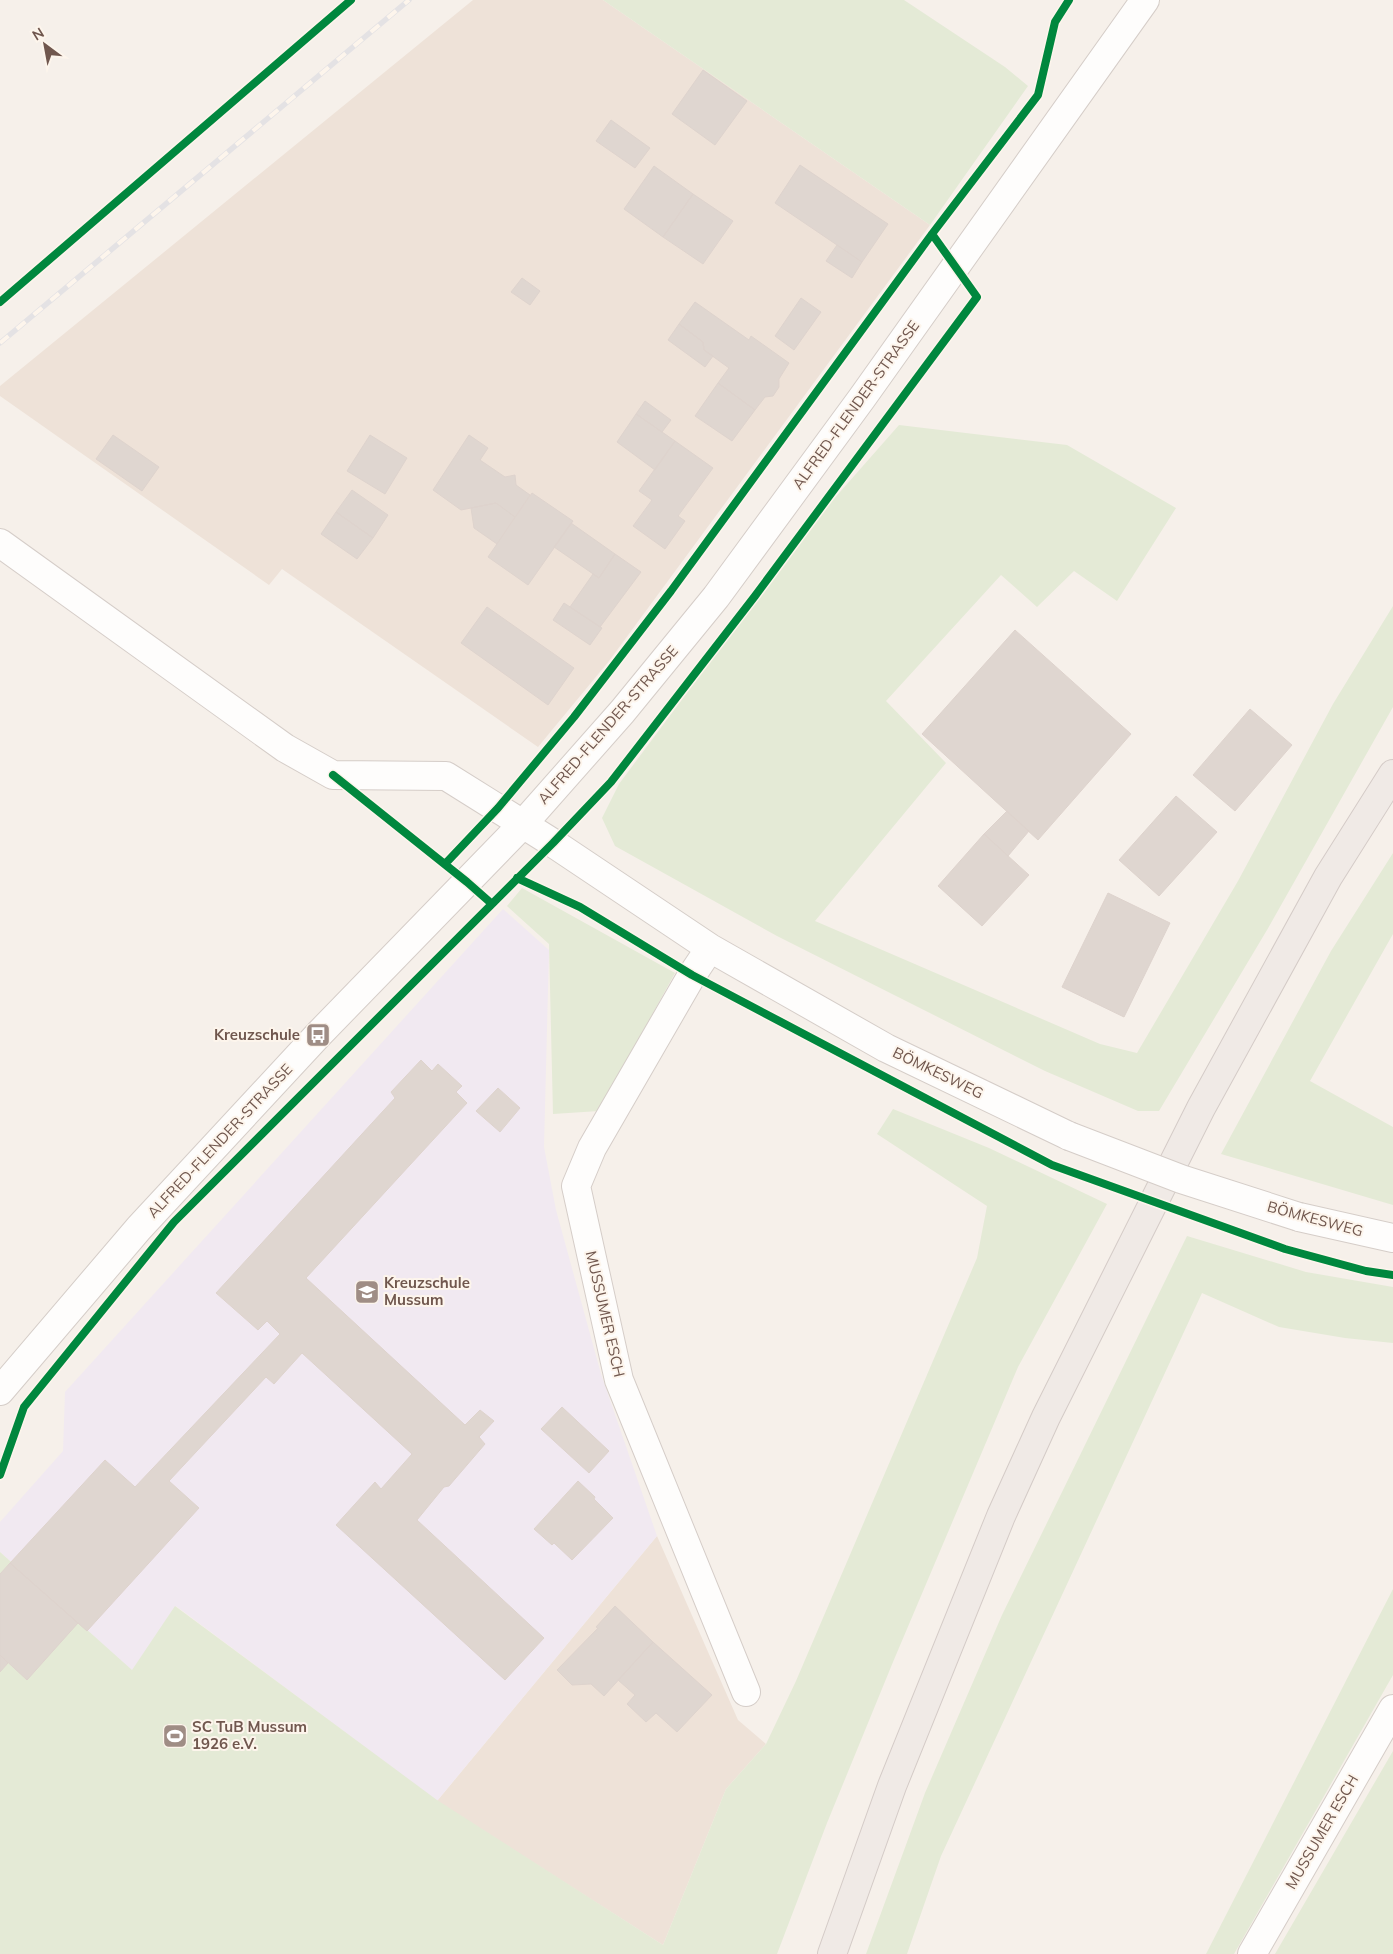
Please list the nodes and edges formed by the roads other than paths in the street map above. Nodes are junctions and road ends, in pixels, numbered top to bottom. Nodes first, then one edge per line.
1 (1145, 0) edge
2 (0, 543) edge
3 (1393, 774) edge
4 (523, 824) junction
5 (710, 948) junction
6 (1393, 1238) edge
7 (0, 1391) edge
8 (746, 1692) dead end
9 (1393, 1709) edge
10 (832, 1954) edge
11 (1252, 1954) edge

1 - 4 street, ALFRED-FLENDER-STRASSE
2 - 4 street, BÖMKESWEG
3 - 10 highway
4 - 5 street, BÖMKESWEG
4 - 7 street, ALFRED-FLENDER-STRASSE
5 - 6 street, BÖMKESWEG, bridge
5 - 8 street, MUSSUMER ESCH
9 - 11 street, MUSSUMER ESCH

